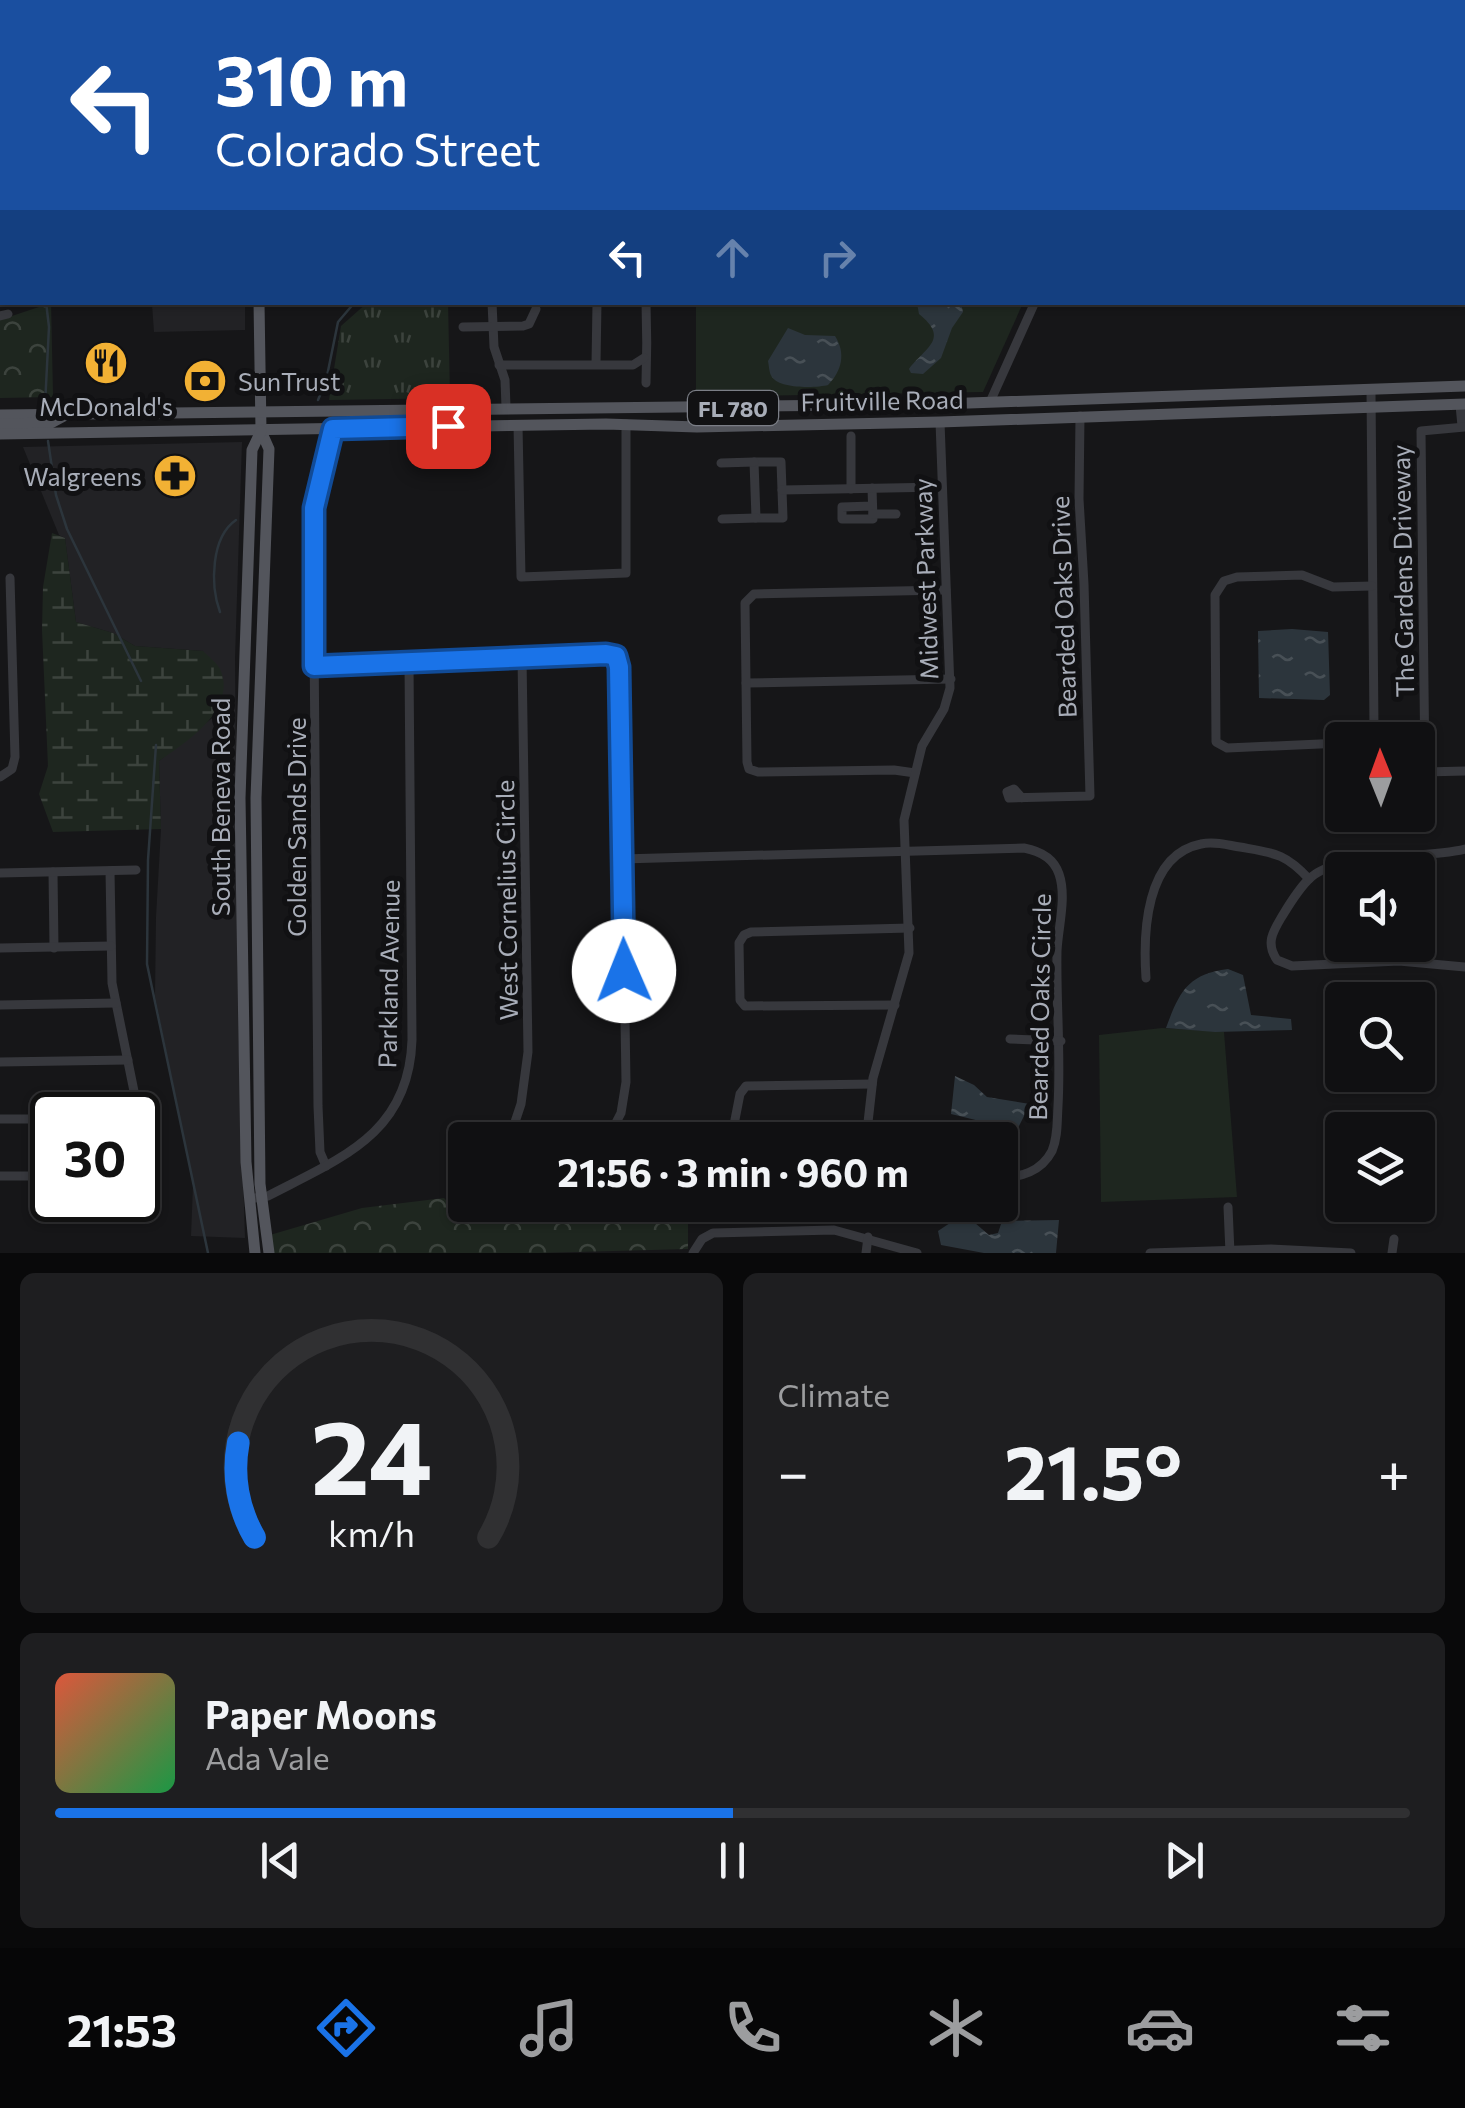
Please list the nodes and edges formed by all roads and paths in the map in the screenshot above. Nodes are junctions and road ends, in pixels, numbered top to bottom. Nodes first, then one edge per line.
1 (259, 305) edge
2 (492, 305) edge
3 (597, 305) edge
4 (646, 305) edge
5 (1034, 305) edge
6 (536, 309) dead end
7 (463, 328) dead end
8 (493, 328) junction
9 (644, 358) junction
10 (596, 364) junction
11 (499, 365) junction
12 (646, 382) dead end
13 (1465, 386) edge
14 (1364, 392) junction
15 (972, 402) junction
16 (990, 402) junction
17 (1463, 405) edge
18 (506, 406) junction
19 (555, 406) junction
20 (261, 410) junction
21 (1364, 410) junction
22 (66, 414) junction
23 (0, 415) edge
24 (1080, 416) junction
25 (940, 422) junction
26 (0, 424) edge
27 (626, 424) junction
28 (518, 425) junction
29 (474, 426) junction
30 (1463, 426) edge
31 (333, 429) junction
32 (262, 431) junction
33 (0, 434) edge
34 (850, 436) dead end
35 (754, 462) junction
36 (721, 463) dead end
37 (942, 487) junction
38 (852, 488) junction
39 (872, 488) junction
40 (782, 490) junction
41 (896, 514) dead end
42 (756, 518) junction
43 (722, 519) dead end
44 (7, 586) edge
45 (1372, 586) junction
46 (946, 590) junction
47 (522, 657) junction
48 (409, 663) junction
49 (0, 666) edge
50 (314, 666) junction
51 (13, 667) junction
52 (950, 680) junction
53 (746, 683) junction
54 (1374, 722) edge
55 (14, 730) junction
56 (0, 731) edge
57 (1325, 744) edge
58 (1465, 771) edge
59 (916, 773) junction
60 (0, 777) edge
61 (1022, 798) dead end
62 (1465, 849) edge
63 (903, 851) junction
64 (622, 860) junction
65 (136, 870) dead end
66 (110, 871) junction
67 (0, 872) edge
68 (53, 872) junction
69 (1308, 878) junction
70 (910, 928) junction
71 (111, 946) junction
72 (0, 948) edge
73 (54, 948) junction
74 (1465, 967) edge
75 (1146, 978) dead end
76 (116, 1003) junction
77 (0, 1005) edge
78 (896, 1005) junction
79 (1010, 1039) dead end
80 (1061, 1041) junction
81 (128, 1060) junction
82 (0, 1062) edge
83 (872, 1084) junction
84 (134, 1092) edge
85 (30, 1118) edge
86 (0, 1119) edge
87 (516, 1122) edge
88 (617, 1122) edge
89 (735, 1122) edge
90 (868, 1122) edge
91 (326, 1166) junction
92 (1018, 1175) edge
93 (0, 1176) edge
94 (30, 1176) edge
95 (254, 1191) junction
96 (1228, 1207) dead end
97 (868, 1237) junction
98 (1394, 1240) dead end
99 (1230, 1251) edge
100 (1323, 1252) edge
101 (254, 1253) edge
102 (269, 1253) edge
103 (694, 1253) edge
104 (866, 1253) edge
105 (916, 1253) edge
106 (1150, 1253) edge
107 (1351, 1253) edge
108 (1392, 1253) edge

1 - 20 main road, South Beneva Road
2 - 8 street
3 - 10 street
4 - 9 street
5 - 16 street
6 - 8 street
7 - 8 street
8 - 11 street
9 - 10 street
9 - 12 street
10 - 11 street
11 - 18 street
13 - 14 main road, Fruitville Road / FL 780
14 - 16 main road, Fruitville Road / FL 780
14 - 21 street
15 - 16 main road, Fruitville Road / FL 780
15 - 19 main road, Fruitville Road / FL 780
15 - 25 main road
17 - 21 main road, Fruitville Road / FL 780
17 - 30 street, The Gardens Driveway
18 - 19 main road, Fruitville Road / FL 780
18 - 20 main road, Fruitville Road / FL 780
18 - 29 main road
19 - 28 main road
20 - 22 main road, Fruitville Road / FL 780
20 - 32 main road, South Beneva Road
21 - 24 main road, Fruitville Road / FL 780
21 - 45 street
22 - 23 main road, Fruitville Road / FL 780
22 - 26 main road
24 - 25 main road, Fruitville Road / FL 780
24 - 61 street, Bearded Oaks Drive
25 - 27 main road, Fruitville Road / FL 780
25 - 37 street, Midwest Parkway
27 - 28 main road, Fruitville Road / FL 780
27 - 28 street
28 - 29 main road, Fruitville Road / FL 780
29 - 31 main road, Fruitville Road / FL 780
30 - 58 street, The Gardens Driveway
31 - 32 main road, Fruitville Road / FL 780
31 - 50 street, Golden Sands Drive
32 - 33 main road, Fruitville Road / FL 780
32 - 95 main road, South Beneva Road
34 - 38 street
35 - 36 street
35 - 40 street
35 - 42 street
37 - 39 street
37 - 46 street, Midwest Parkway
38 - 39 street
38 - 40 street
39 - 41 street
40 - 42 street
42 - 43 street
44 - 51 street
45 - 54 street
45 - 57 street
46 - 52 street, Midwest Parkway
46 - 53 street
47 - 48 street
47 - 64 street
47 - 87 street, West Cornelius Circle
48 - 50 street
48 - 91 street, Parkland Avenue
49 - 51 street
50 - 91 street, Golden Sands Drive
51 - 55 street
52 - 53 street
52 - 59 street, Midwest Parkway
53 - 59 street
55 - 56 street
55 - 60 street
59 - 63 street, Midwest Parkway
62 - 69 street
63 - 64 street, Bearded Oaks Circle
63 - 70 street, Midwest Parkway
63 - 80 street, Bearded Oaks Circle
64 - 88 street
65 - 66 street
66 - 68 street
66 - 71 street
67 - 68 street
68 - 73 street
69 - 74 street
69 - 75 street
70 - 78 street, Midwest Parkway
70 - 78 street
71 - 73 street
71 - 76 street
72 - 73 street
76 - 77 street
76 - 81 street
78 - 83 street, Midwest Parkway
79 - 80 street
80 - 92 street, Bearded Oaks Circle
81 - 82 street
81 - 84 street
83 - 89 street
83 - 90 street, Midwest Parkway
85 - 86 street
91 - 95 street, Parkland Avenue
93 - 94 street
95 - 101 main road
95 - 102 main road
96 - 99 street
97 - 103 street
97 - 104 street
97 - 105 street
98 - 108 street
99 - 100 street
99 - 106 street
100 - 107 street

